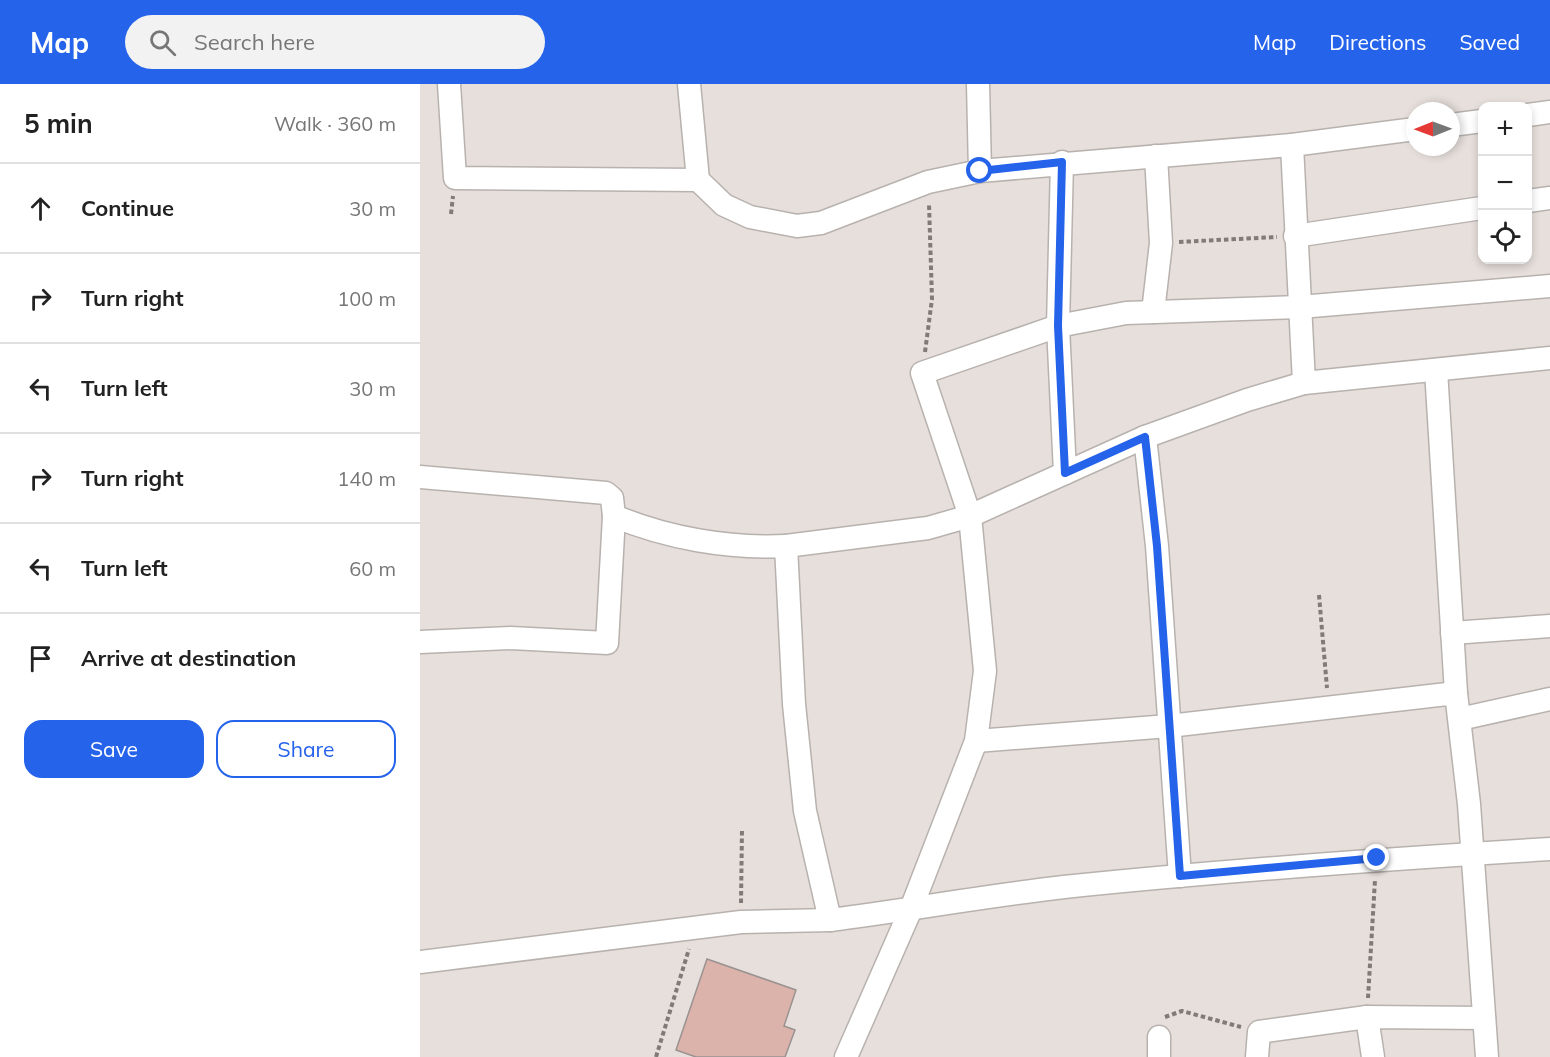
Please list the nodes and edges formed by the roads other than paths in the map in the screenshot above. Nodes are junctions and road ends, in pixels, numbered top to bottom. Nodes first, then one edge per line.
1 (448, 84) edge
2 (689, 84) edge
3 (978, 84) edge
4 (1550, 112) edge
5 (1532, 114) edge
6 (1478, 122) edge
7 (1460, 124) edge
8 (1406, 130) edge
9 (1292, 145) junction
10 (1156, 156) junction
11 (1062, 162) junction
12 (980, 171) junction
13 (698, 180) junction
14 (1550, 198) edge
15 (1532, 200) edge
16 (1478, 209) edge
17 (1295, 236) junction
18 (1550, 286) edge
19 (1300, 307) junction
20 (1153, 312) junction
21 (1058, 326) junction
22 (1550, 358) edge
23 (1436, 370) junction
24 (1304, 383) junction
25 (1145, 437) junction
26 (1065, 473) junction
27 (420, 477) edge
28 (614, 516) junction
29 (970, 516) junction
30 (786, 546) junction
31 (1550, 626) edge
32 (1452, 633) junction
33 (420, 642) edge
34 (1456, 693) junction
35 (1550, 699) edge
36 (1460, 719) junction
37 (1169, 726) junction
38 (976, 741) junction
39 (1550, 849) edge
40 (1472, 854) junction
41 (1180, 876) junction
42 (911, 909) junction
43 (830, 920) junction
44 (420, 962) edge
45 (1366, 1017) junction
46 (1484, 1017) junction
47 (846, 1057) edge
48 (1257, 1057) edge
49 (1373, 1057) edge
50 (1487, 1057) edge

1 - 13 street
2 - 13 street
3 - 12 street
4 - 5 street
6 - 7 street
8 - 9 street
9 - 10 street
9 - 17 street
10 - 11 street
10 - 20 street
11 - 12 street
11 - 21 street
12 - 13 street
14 - 15 street
16 - 17 street
17 - 19 street
18 - 19 street
19 - 20 street
19 - 24 street
20 - 21 street
21 - 26 street
21 - 29 street
22 - 23 street
23 - 24 street
23 - 32 street
24 - 25 street
25 - 26 street
25 - 37 street
26 - 29 street
27 - 28 street
28 - 30 street
28 - 33 street
29 - 30 street
29 - 38 street
30 - 43 street
31 - 32 street
32 - 34 street
34 - 36 street
34 - 37 street
35 - 36 street
36 - 40 street
37 - 38 street
37 - 41 street
38 - 42 street
39 - 40 street
40 - 41 street
40 - 46 street
41 - 42 street
42 - 43 street
42 - 47 street
43 - 44 street
45 - 46 street
45 - 48 street
45 - 49 street
46 - 50 street

